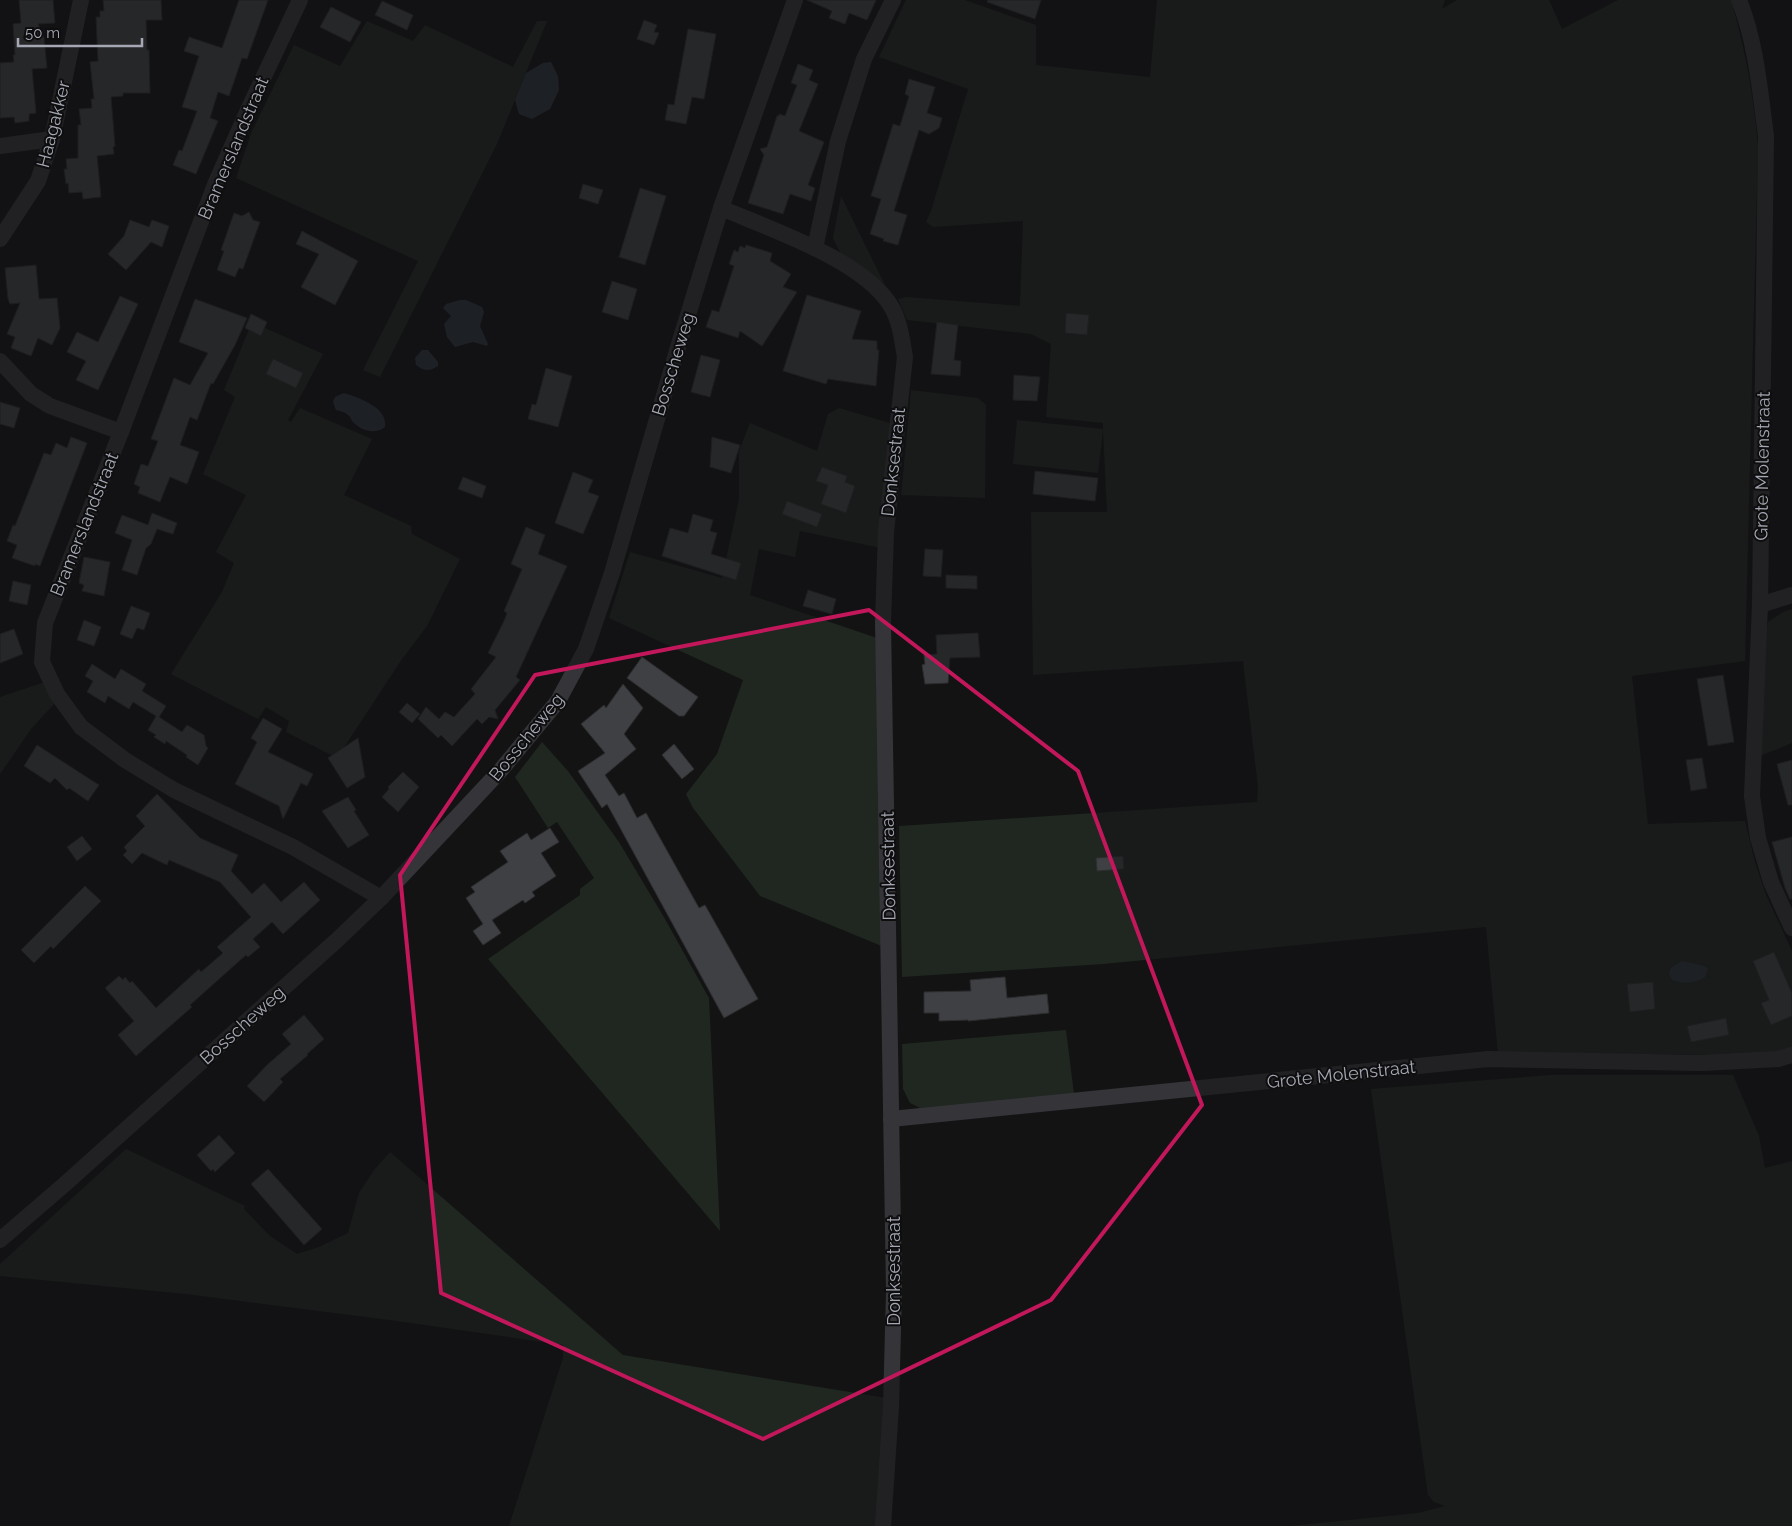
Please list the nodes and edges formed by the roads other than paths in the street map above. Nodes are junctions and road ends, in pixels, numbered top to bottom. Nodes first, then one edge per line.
1 (81, 0) edge
2 (300, 0) edge
3 (794, 0) edge
4 (893, 0) edge
5 (1739, 0) edge
6 (52, 139) junction
7 (0, 146) edge
8 (721, 208) junction
9 (0, 239) edge
10 (815, 248) junction
11 (0, 361) edge
12 (121, 432) junction
13 (1792, 595) edge
14 (1760, 605) junction
15 (381, 898) junction
16 (1792, 928) edge
17 (1792, 1054) edge
18 (891, 1119) junction
19 (0, 1240) edge
20 (883, 1526) edge

1 - 6 street, Haagakker
2 - 12 street, Bramerslandstraat
3 - 8 street, Bosscheweg
4 - 10 street
5 - 14 street, Grote Molenstraat
6 - 7 street
6 - 9 street, Haagakker
8 - 10 street, Donksestraat
8 - 15 street, Bosscheweg
10 - 18 street, Donksestraat
11 - 12 street
12 - 15 street, Bramerslandstraat
13 - 14 street
14 - 16 street, Grote Molenstraat
15 - 19 street, Bosscheweg
17 - 18 street, Grote Molenstraat
18 - 20 street, Donksestraat

